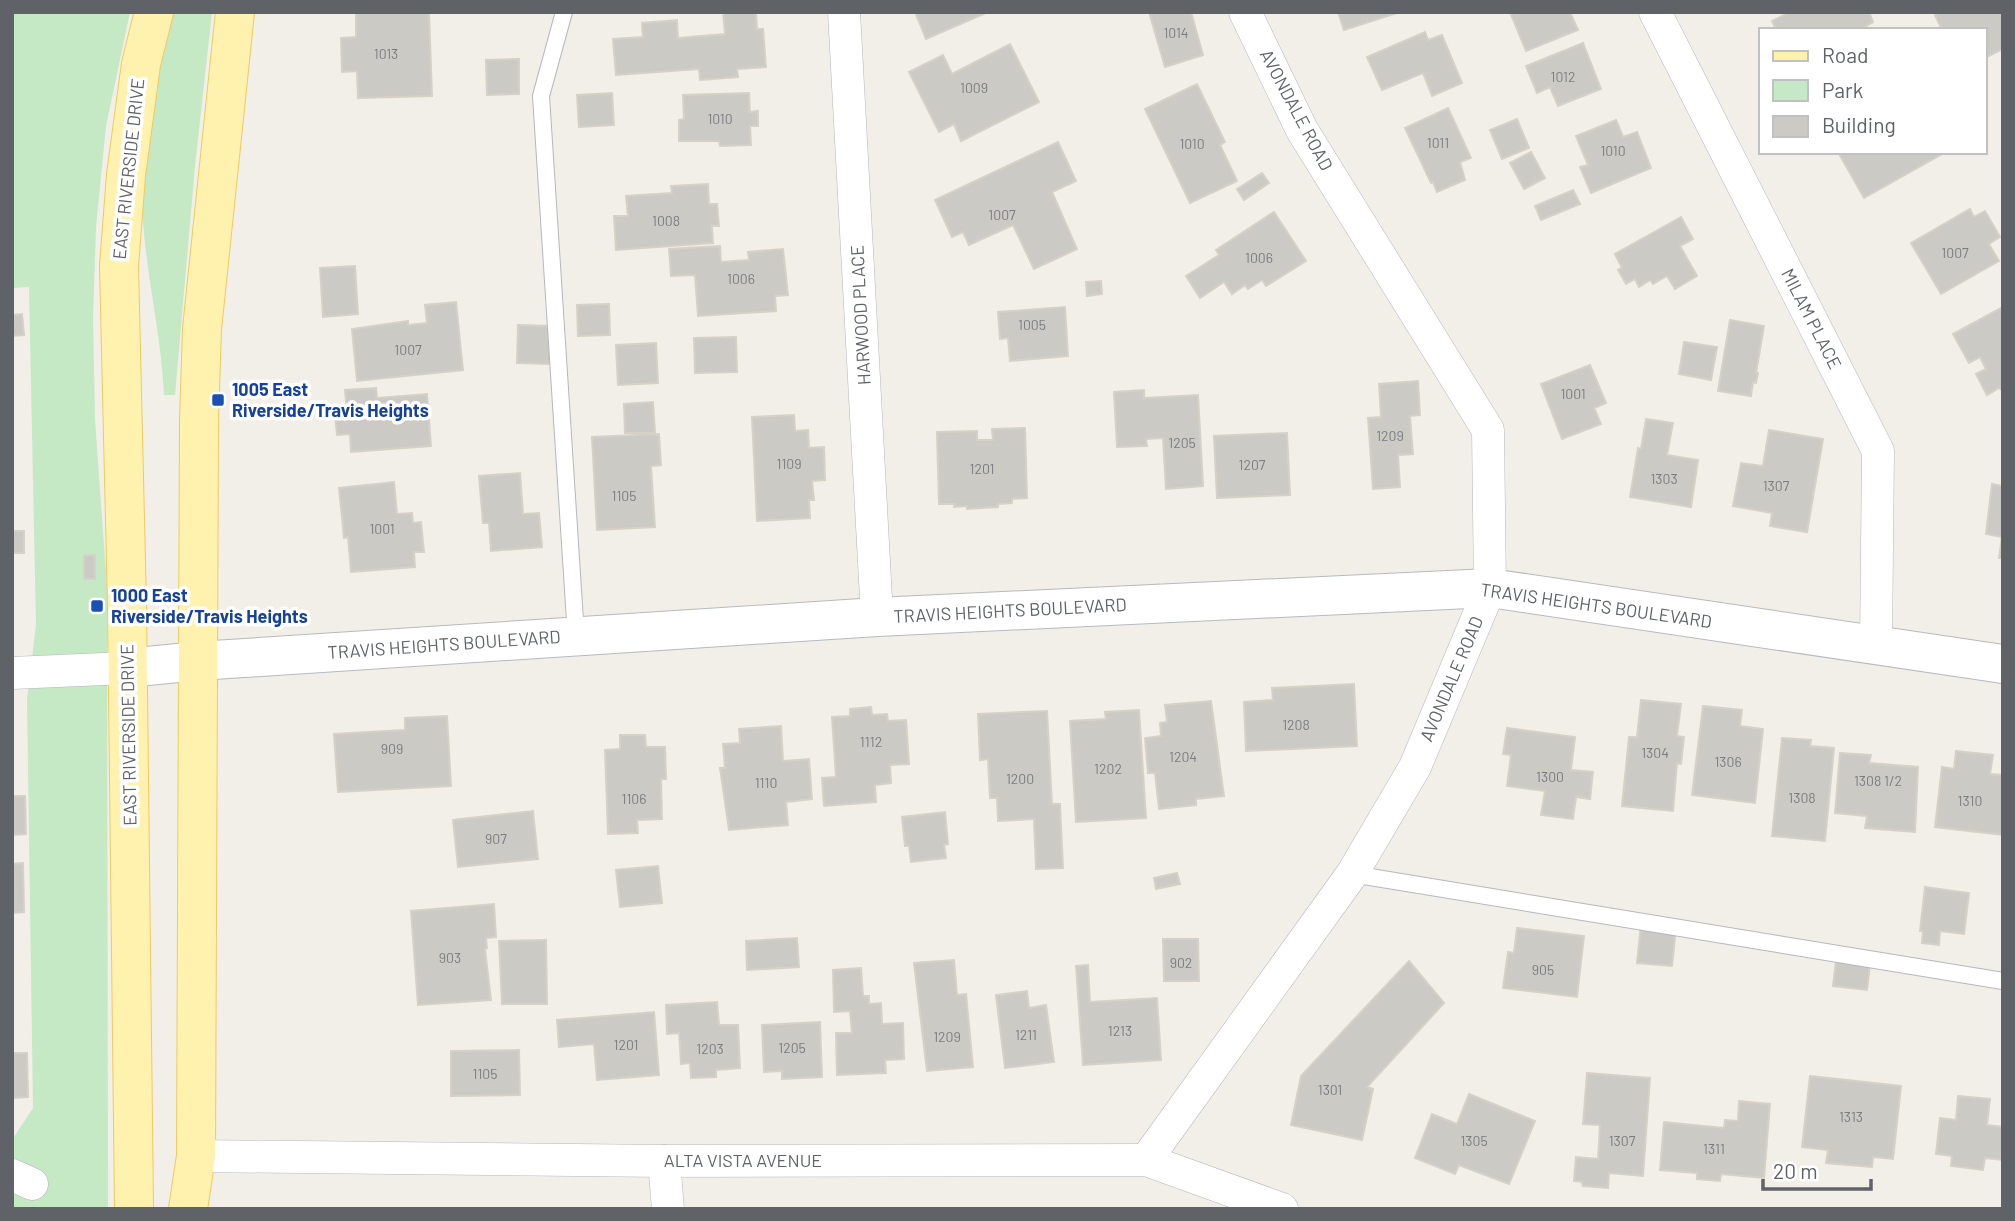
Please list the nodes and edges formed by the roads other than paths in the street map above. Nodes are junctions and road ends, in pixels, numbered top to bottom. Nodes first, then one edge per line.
1 (154, 12) edge
2 (235, 12) edge
3 (564, 12) edge
4 (844, 12) edge
5 (1245, 12) edge
6 (1655, 12) edge
7 (1490, 588) junction
8 (877, 617) junction
9 (576, 636) junction
10 (1876, 646) junction
11 (198, 661) junction
12 (2003, 664) edge
13 (127, 668) junction
14 (12, 673) edge
15 (1352, 874) junction
16 (2003, 981) edge
17 (196, 1156) junction
18 (1146, 1160) junction
19 (664, 1161) junction
20 (135, 1209) edge
21 (188, 1209) edge
22 (668, 1209) edge
23 (1282, 1209) edge

1 - 13 main road, EAST RIVERSIDE DRIVE
2 - 11 main road
3 - 9 lane
4 - 8 street, HARWOOD PLACE
5 - 7 street, AVONDALE ROAD
6 - 10 street, MILAM PLACE
7 - 8 street, TRAVIS HEIGHTS BOULEVARD
7 - 10 street, TRAVIS HEIGHTS BOULEVARD
7 - 15 street, AVONDALE ROAD
8 - 9 street, TRAVIS HEIGHTS BOULEVARD
9 - 11 street, TRAVIS HEIGHTS BOULEVARD
10 - 12 street, TRAVIS HEIGHTS BOULEVARD
11 - 13 street, TRAVIS HEIGHTS BOULEVARD
11 - 17 main road
13 - 14 street, TRAVIS HEIGHTS BOULEVARD
13 - 20 main road, EAST RIVERSIDE DRIVE
15 - 16 lane
15 - 18 street, AVONDALE ROAD
17 - 19 street, ALTA VISTA AVENUE
17 - 21 main road
18 - 19 street, ALTA VISTA AVENUE
18 - 23 street, ALTA VISTA AVENUE
19 - 22 street

